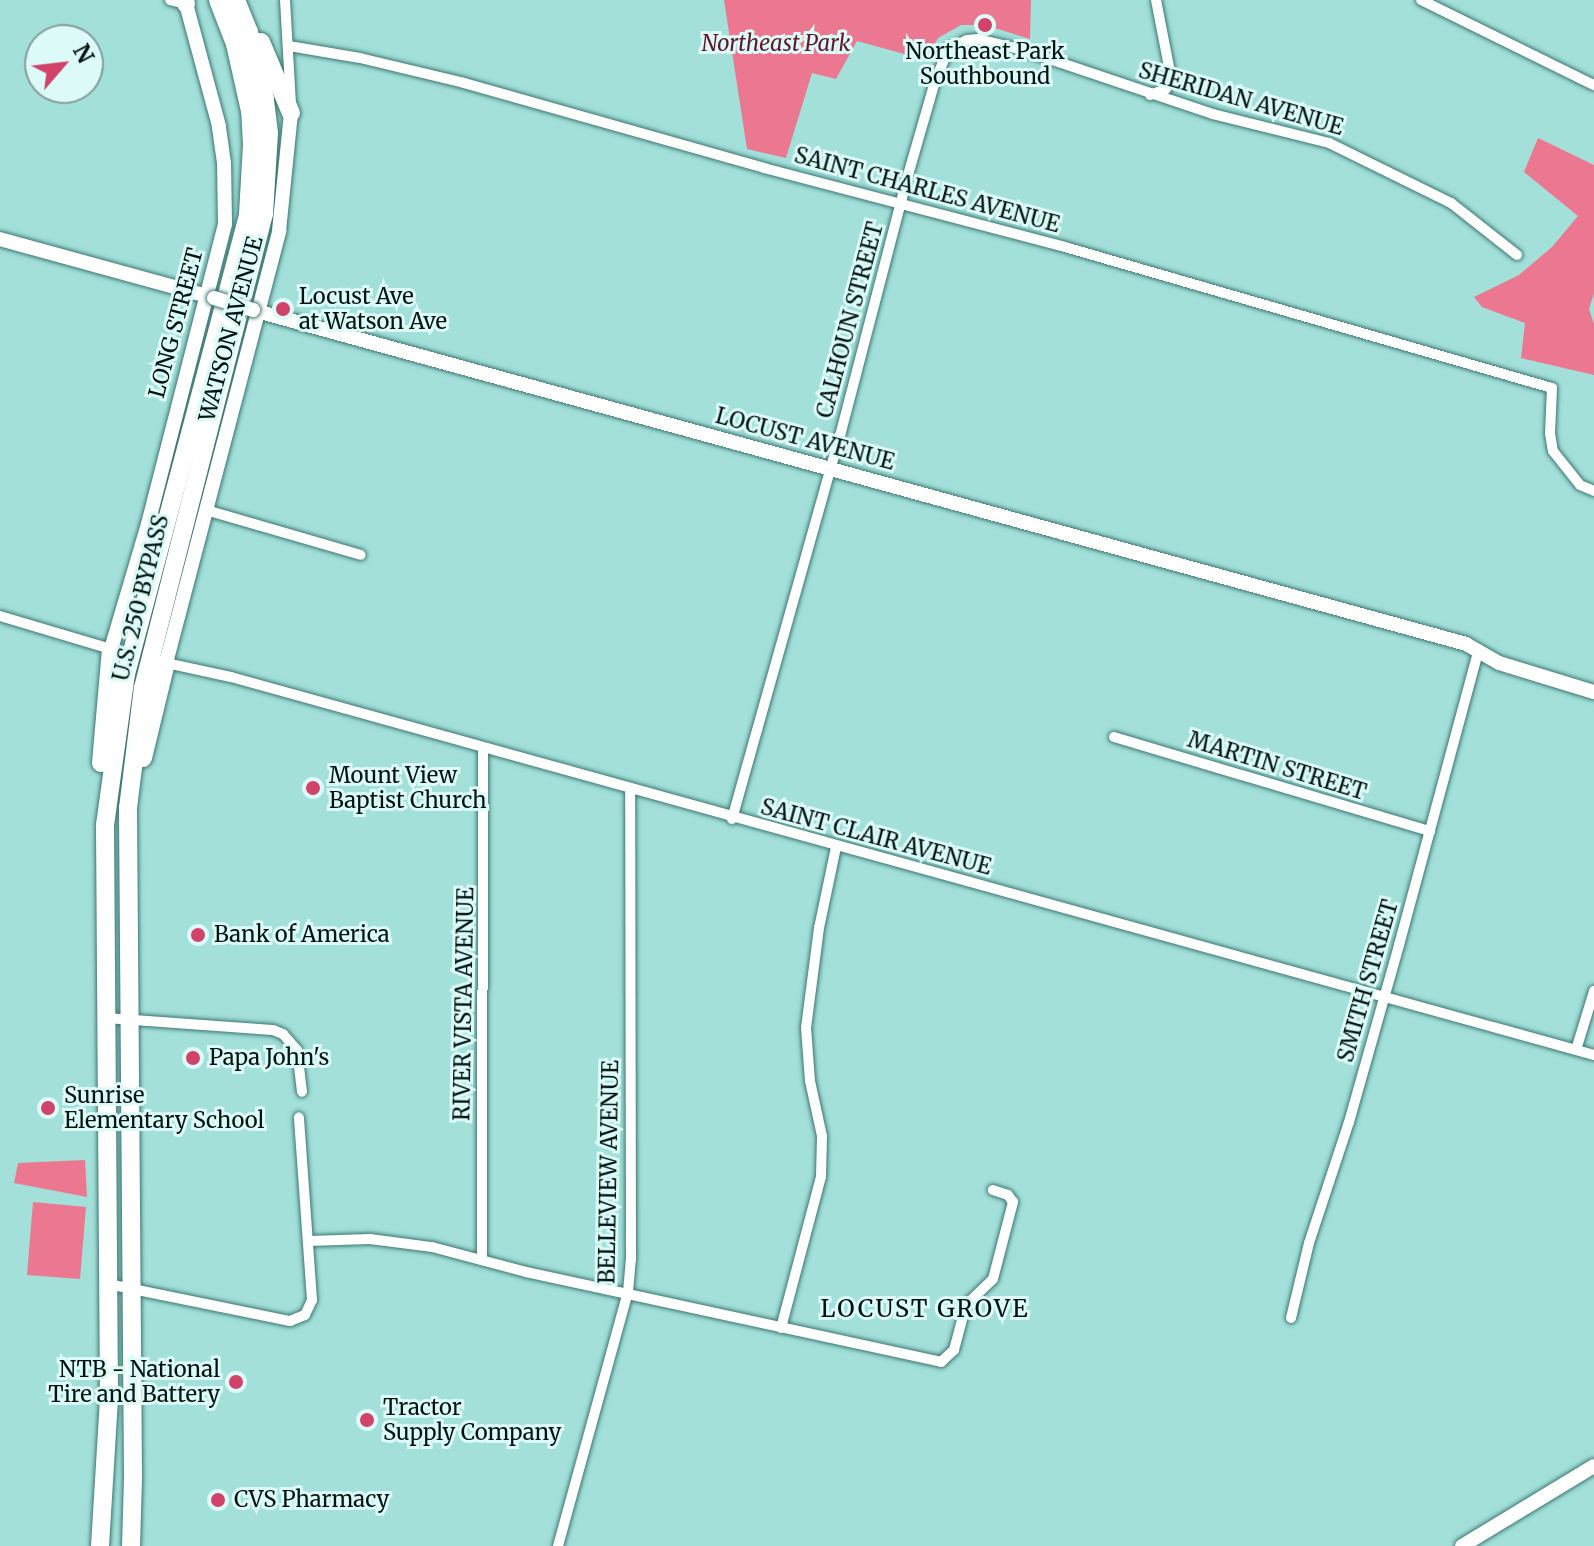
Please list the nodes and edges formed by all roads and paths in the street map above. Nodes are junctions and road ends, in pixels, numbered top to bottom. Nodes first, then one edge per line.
1 (218, 0) edge
2 (237, 0) edge
3 (285, 0) edge
4 (1156, 0) edge
5 (1421, 0) edge
6 (180, 1) edge
7 (289, 46) junction
8 (941, 64) joint
9 (1594, 85) edge
10 (1150, 95) junction
11 (291, 113) junction
12 (900, 204) junction
13 (0, 239) edge
14 (1517, 255) dead end
15 (211, 297) junction
16 (256, 310) junction
17 (831, 468) junction
18 (1594, 491) edge
19 (206, 510) junction
20 (361, 555) dead end
21 (0, 616) edge
22 (111, 649) junction
23 (1478, 653) junction
24 (166, 663) junction
25 (1594, 692) edge
26 (1114, 737) dead end
27 (483, 748) junction
28 (630, 790) junction
29 (732, 819) junction
30 (105, 825) junction
31 (1430, 831) junction
32 (127, 839) junction
33 (836, 847) junction
34 (1594, 991) edge
35 (1385, 996) junction
36 (106, 1018) junction
37 (130, 1019) junction
38 (1576, 1050) junction
39 (1594, 1055) edge
40 (302, 1092) dead end
41 (299, 1117) dead end
42 (993, 1190) dead end
43 (309, 1241) junction
44 (482, 1260) junction
45 (108, 1284) junction
46 (133, 1290) junction
47 (628, 1292) junction
48 (1291, 1318) dead end
49 (781, 1328) junction
50 (1594, 1466) edge
51 (100, 1546) edge
52 (131, 1546) edge
53 (558, 1546) edge
54 (1462, 1546) edge

1 - 30 highway
2 - 11 highway
2 - 32 highway, U.S. 250 BYPASS
3 - 7 street, WATSON AVENUE
4 - 10 street
5 - 9 street
6 - 15 street, LONG STREET
7 - 11 street, WATSON AVENUE
7 - 12 street, SAINT CHARLES AVENUE
8 - 10 street, SHERIDAN AVENUE
8 - 12 street, CALHOUN STREET
10 - 14 street, SHERIDAN AVENUE
11 - 16 street, WATSON AVENUE
12 - 17 street, CALHOUN STREET
12 - 18 street, SAINT CHARLES AVENUE
13 - 15 street, LOCUST AVENUE
15 - 16 street, LOCUST AVENUE, bridge
15 - 22 street, LONG STREET
16 - 17 street, LOCUST AVENUE
16 - 19 street, WATSON AVENUE
17 - 23 street, LOCUST AVENUE
17 - 29 street, CALHOUN STREET
19 - 20 street
19 - 24 street, WATSON AVENUE
21 - 22 street
22 - 30 highway
23 - 25 street, LOCUST AVENUE
23 - 31 street, SMITH STREET
24 - 27 street, SAINT CLAIR AVENUE
24 - 32 highway
26 - 31 street, MARTIN STREET
27 - 28 street, SAINT CLAIR AVENUE
27 - 44 street, RIVER VISTA AVENUE
28 - 29 street, SAINT CLAIR AVENUE
28 - 47 street, BELLEVIEW AVENUE
29 - 33 street, SAINT CLAIR AVENUE
30 - 36 highway
31 - 35 street, SMITH STREET
32 - 37 highway
33 - 35 street, SAINT CLAIR AVENUE
33 - 49 street
34 - 38 street
35 - 38 street, SAINT CLAIR AVENUE
35 - 48 street, SMITH STREET
36 - 37 street
36 - 45 highway
37 - 40 street
37 - 46 highway
38 - 39 street, SAINT CLAIR AVENUE
41 - 43 street
42 - 49 street
43 - 44 street
43 - 46 street
44 - 47 street
45 - 46 street
45 - 51 highway
46 - 52 highway
47 - 49 street
47 - 53 street, BELLEVIEW AVENUE
50 - 54 street

